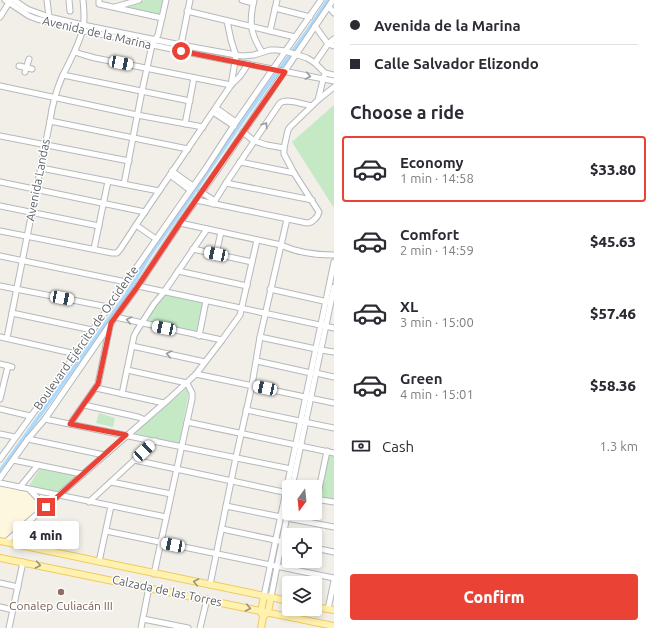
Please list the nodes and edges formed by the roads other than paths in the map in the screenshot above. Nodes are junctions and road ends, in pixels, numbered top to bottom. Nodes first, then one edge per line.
1 (14, 0) edge
2 (47, 0) edge
3 (69, 0) edge
4 (83, 0) edge
5 (99, 0) edge
6 (139, 0) edge
7 (166, 0) edge
8 (190, 0) edge
9 (242, 0) edge
10 (277, 0) edge
11 (321, 0) edge
12 (333, 0) edge
13 (8, 1) edge
14 (254, 1) edge
15 (114, 7) junction
16 (329, 7) junction
17 (275, 8) junction
18 (70, 11) dead end
19 (187, 11) junction
20 (334, 13) edge
21 (0, 17) edge
22 (49, 17) junction
23 (310, 17) junction
24 (162, 18) junction
25 (227, 21) junction
26 (251, 26) junction
27 (316, 26) junction
28 (83, 28) junction
29 (270, 31) junction
30 (295, 37) junction
31 (334, 39) edge
32 (155, 40) junction
33 (328, 44) junction
34 (152, 45) junction
35 (181, 45) junction
36 (334, 46) edge
37 (75, 52) junction
38 (262, 52) junction
39 (291, 53) junction
40 (236, 56) junction
41 (29, 59) dead end
42 (235, 62) junction
43 (315, 62) junction
44 (248, 64) junction
45 (19, 66) dead end
46 (146, 68) junction
47 (274, 70) junction
48 (283, 72) junction
49 (325, 73) junction
50 (63, 75) junction
51 (334, 75) edge
52 (194, 78) junction
53 (324, 79) junction
54 (334, 81) edge
55 (232, 85) junction
56 (0, 86) edge
57 (334, 87) edge
58 (142, 91) junction
59 (54, 97) junction
60 (318, 100) junction
61 (190, 101) junction
62 (311, 106) junction
63 (214, 110) junction
64 (137, 115) junction
65 (50, 122) junction
66 (185, 124) junction
67 (235, 124) junction
68 (203, 127) junction
69 (243, 132) junction
70 (0, 136) edge
71 (133, 138) junction
72 (254, 141) junction
73 (45, 145) junction
74 (284, 148) junction
75 (188, 149) junction
76 (128, 161) junction
77 (240, 162) junction
78 (41, 168) junction
79 (171, 173) junction
80 (294, 173) junction
81 (108, 181) junction
82 (0, 182) edge
83 (226, 183) junction
84 (124, 184) junction
85 (192, 188) junction
86 (36, 190) junction
87 (159, 191) junction
88 (201, 192) junction
89 (196, 200) junction
90 (312, 200) junction
91 (214, 202) junction
92 (104, 203) junction
93 (0, 206) edge
94 (145, 212) junction
95 (32, 213) junction
96 (287, 219) junction
97 (180, 223) junction
98 (136, 225) junction
99 (99, 226) junction
100 (207, 229) junction
101 (0, 231) edge
102 (221, 232) junction
103 (27, 236) junction
104 (156, 239) junction
105 (257, 240) junction
106 (282, 245) junction
107 (94, 249) junction
108 (193, 249) junction
109 (216, 254) junction
110 (334, 255) edge
111 (0, 256) edge
112 (22, 261) junction
113 (252, 262) junction
114 (334, 262) edge
115 (178, 271) junction
116 (332, 279) edge
117 (126, 282) junction
118 (0, 286) edge
119 (138, 286) junction
120 (247, 286) junction
121 (334, 286) edge
122 (17, 289) junction
123 (270, 289) junction
124 (164, 292) junction
125 (206, 301) junction
126 (330, 302) edge
127 (108, 307) junction
128 (242, 309) junction
129 (12, 313) junction
130 (265, 314) junction
131 (115, 317) junction
132 (111, 323) junction
133 (142, 323) junction
134 (323, 326) junction
135 (334, 328) edge
136 (92, 330) junction
137 (199, 336) junction
138 (0, 337) edge
139 (260, 337) junction
140 (7, 338) junction
141 (222, 340) junction
142 (132, 346) junction
143 (318, 349) junction
144 (334, 352) edge
145 (76, 354) junction
146 (257, 361) junction
147 (206, 362) junction
148 (0, 364) edge
149 (127, 370) junction
150 (313, 373) junction
151 (196, 374) junction
152 (334, 377) edge
153 (187, 383) junction
154 (252, 385) junction
155 (96, 388) junction
156 (122, 394) junction
157 (308, 397) junction
158 (0, 399) edge
159 (334, 402) edge
160 (164, 403) junction
161 (84, 405) junction
162 (0, 409) edge
163 (246, 410) junction
164 (30, 416) junction
165 (45, 419) junction
166 (144, 420) junction
167 (187, 422) junction
168 (303, 422) junction
169 (70, 424) junction
170 (334, 428) edge
171 (241, 433) junction
172 (0, 434) edge
173 (126, 435) junction
174 (15, 437) junction
175 (28, 439) junction
176 (155, 441) junction
177 (298, 445) junction
178 (181, 447) junction
179 (327, 451) junction
180 (334, 453) edge
181 (104, 455) junction
182 (236, 458) junction
183 (0, 459) edge
184 (14, 460) junction
185 (134, 460) junction
186 (38, 465) junction
187 (291, 468) junction
188 (176, 470) junction
189 (82, 474) junction
190 (0, 478) edge
191 (289, 480) edge
192 (293, 480) edge
193 (320, 480) edge
194 (231, 481) junction
195 (111, 482) junction
196 (0, 483) edge
197 (20, 488) junction
198 (29, 489) junction
199 (282, 492) edge
200 (171, 494) junction
201 (59, 495) junction
202 (322, 500) edge
203 (89, 502) junction
204 (334, 502) edge
205 (111, 506) junction
206 (226, 506) junction
207 (46, 507) junction
208 (282, 510) edge
209 (166, 517) junction
210 (280, 517) junction
211 (297, 520) edge
212 (334, 527) edge
213 (222, 529) junction
214 (106, 531) junction
215 (276, 540) junction
216 (3, 542) edge
217 (160, 542) junction
218 (282, 542) joint
219 (322, 549) edge
220 (334, 552) edge
221 (217, 554) junction
222 (0, 558) edge
223 (23, 562) junction
224 (99, 562) junction
225 (270, 565) junction
226 (277, 566) junction
227 (154, 574) junction
228 (334, 580) edge
229 (0, 584) edge
230 (210, 585) junction
231 (18, 587) junction
232 (149, 587) junction
233 (264, 596) junction
234 (271, 597) junction
235 (207, 599) junction
236 (282, 599) edge
237 (0, 607) edge
238 (13, 610) junction
239 (331, 610) edge
240 (264, 614) junction
241 (142, 619) junction
242 (323, 626) edge
243 (334, 626) edge
244 (9, 628) edge
245 (141, 628) edge
246 (188, 628) edge
247 (200, 628) edge
248 (261, 628) edge

1 - 22 street, Avenida de la Marina
2 - 22 street
3 - 18 street
4 - 28 street, Avenida Landas
5 - 15 street
6 - 15 street
7 - 24 street
8 - 19 street
9 - 14 street
10 - 17 street
11 - 23 street, Boulevard Ejército de Occidente
12 - 16 street, Boulevard Ejército de Occidente
13 - 21 street
13 - 28 street, Avenida de la Marina
14 - 26 street
15 - 24 street
16 - 20 street
16 - 27 street, Boulevard Ejército de Occidente
17 - 23 street
17 - 29 street
19 - 25 street
19 - 35 street
22 - 28 street, Avenida de la Marina
23 - 30 street, Boulevard Ejército de Occidente
24 - 32 street
25 - 26 street
25 - 40 street
26 - 29 street
26 - 38 street
27 - 33 street
27 - 39 street, Boulevard Ejército de Occidente
28 - 32 street, Avenida de la Marina
28 - 34 street, Avenida de la Marina
28 - 37 street, Avenida Landas
29 - 30 street
30 - 39 street, Boulevard Ejército de Occidente
31 - 33 street
32 - 34 street
32 - 35 street, Avenida de la Marina
33 - 36 street
33 - 43 street
34 - 42 street, Avenida de la Marina
34 - 46 street
35 - 40 street, Avenida de la Marina
37 - 46 street
37 - 50 street, Avenida Landas
38 - 39 street, Avenida de la Marina
38 - 40 street, Avenida de la Marina
39 - 43 street, Avenida de la Marina
39 - 47 street, Boulevard Ejército de Occidente
39 - 48 street, Boulevard Ejército de Occidente
40 - 42 street
41 - 45 street
42 - 44 street, Avenida de la Marina
42 - 55 street
43 - 49 street, Avenida de la Marina
44 - 47 street, Avenida de la Marina
44 - 55 street
46 - 52 street
46 - 58 street
47 - 48 street, Avenida de la Marina
47 - 67 street, Boulevard Ejército de Occidente
48 -> 53 street, Avenida de la Marina
48 - 69 street, Boulevard Ejército de Occidente
49 - 51 street
49 - 53 street
50 - 58 street
50 - 59 street, Avenida Landas
52 - 55 street
52 - 61 street
53 - 54 street, Avenida de la Marina
53 - 60 street
55 - 63 street
56 - 59 street
57 - 60 street
58 - 61 street
58 - 64 street
59 - 64 street
59 - 65 street, Avenida Landas
60 - 62 street
61 - 66 street
72 -> 62 street
62 - 74 street
63 - 67 street
63 - 68 street
64 - 66 street
64 - 71 street
65 - 71 street
65 - 73 street, Avenida Landas
66 - 68 street
67 - 85 street, Boulevard Ejército de Occidente
68 - 75 street
69 - 72 street
69 - 88 street, Boulevard Ejército de Occidente
70 - 73 street
71 - 75 street
71 - 76 street
72 - 74 street
72 - 77 street
73 - 76 street
73 - 78 street, Avenida Landas
74 - 80 street
75 - 79 street
76 - 84 street
77 - 80 street
77 - 83 street
78 - 81 street
78 - 86 street, Avenida Landas
79 - 85 street
79 - 87 street
80 - 90 street
81 - 84 street
81 - 92 street
82 - 86 street
83 - 90 street
83 - 91 street
84 - 87 street
85 - 104 street, Boulevard Ejército de Occidente
86 - 92 street
86 - 95 street, Avenida Landas
87 - 94 street
88 - 89 street, Boulevard Ejército de Occidente
88 - 91 street
89 - 91 street
89 - 97 street, Boulevard Ejército de Occidente
90 - 96 street
91 - 96 street
92 - 94 street
92 - 99 street
93 - 95 street
94 - 98 street
95 - 99 street
95 - 103 street, Avenida Landas
96 - 106 street
97 - 100 street
97 - 119 street, Boulevard Ejército de Occidente
98 - 104 street
98 - 107 street
99 - 107 street
100 - 102 street
100 - 108 street
101 - 103 street
102 - 105 street
102 - 109 street
103 - 107 street
103 - 112 street, Avenida Landas
104 - 117 street, Boulevard Ejército de Occidente
105 - 106 street
105 - 113 street
106 - 110 street
106 - 123 street
108 - 109 street
108 - 115 street
109 - 113 street
111 - 112 street
112 - 117 street
112 - 122 street, Avenida Landas
113 - 120 street
114 - 116 street
115 - 120 street
115 - 124 street
116 - 126 street
117 - 127 street, Boulevard Ejército de Occidente
118 - 122 street
119 - 124 street
119 - 131 street, Boulevard Ejército de Occidente
120 - 128 street
121 - 126 street
122 - 127 street
122 - 129 street, Avenida Landas
123 - 126 street
123 - 130 street
124 - 125 street
124 - 133 street
125 - 128 street
125 - 137 street
126 - 134 street
127 - 136 street, Boulevard Ejército de Occidente
128 - 130 street
128 - 141 street
129 - 136 street
129 - 140 street, Avenida Landas
130 - 134 street
130 - 139 street
131 - 132 street, Boulevard Ejército de Occidente
133 -> 131 street
132 - 155 street
132 - 165 street, Boulevard Ejército de Occidente
133 - 137 street
133 - 142 street
134 - 135 street
134 - 143 street
136 - 145 street, Boulevard Ejército de Occidente
137 - 141 street
138 - 140 street
139 - 143 street
139 - 146 street
140 - 145 street
141 - 147 street
147 -> 142 street
142 - 149 street
143 - 144 street
143 - 150 street
145 - 164 street, Boulevard Ejército de Occidente
146 - 150 street
146 - 154 street
147 - 151 street
148 - 158 street
149 - 153 street
149 - 156 street
150 - 152 street
150 - 157 street
151 - 153 street
151 - 154 street
153 - 160 street
153 - 167 street
154 - 157 street
154 - 163 street
155 - 156 street
155 - 161 street
156 - 160 street
157 - 159 street
157 - 168 street
160 - 166 street
161 - 166 street
161 - 169 street
162 - 164 street
163 - 168 street
163 - 171 street
164 - 174 street, Boulevard Ejército de Occidente
165 - 169 street
165 - 175 street, Boulevard Ejército de Occidente
166 - 173 street
167 - 171 street
167 - 178 street
168 - 170 street
168 - 177 street
169 - 173 street
171 - 177 street
171 - 182 street
172 - 174 street
173 - 176 street
173 - 181 street
174 - 183 street, Boulevard Ejército de Occidente
175 - 181 street
175 - 184 street, Boulevard Ejército de Occidente
176 - 178 street
176 - 185 street
177 - 179 street
177 - 187 street
177 - 192 street
178 - 182 street
178 - 188 street
179 - 180 street
179 - 193 street
181 - 189 street
182 - 187 street
182 - 194 street
184 - 186 street
184 - 190 street, Boulevard Ejército de Occidente
185 - 188 street
185 - 195 street
186 - 189 street
186 - 197 street
187 - 191 street
188 - 194 street
188 - 200 street
189 - 201 street
194 - 199 street
194 - 206 street
195 - 200 street
195 - 203 street
196 - 197 street
197 - 198 street
198 - 201 street
198 - 207 street
200 - 209 street
201 - 203 street
201 - 207 street
202 - 204 street
203 - 205 street
205 - 209 street
205 - 214 street
206 - 210 street
206 - 213 street
207 - 216 street
208 - 210 street
209 - 217 street
210 - 215 street
211 - 212 street
213 - 215 street
213 - 221 street
214 - 217 street
214 - 224 street
215 - 218 street
215 - 225 street
216 - 224 main road, Calzada de las Torres
217 - 221 street
217 - 227 street
218 - 226 street
219 - 220 street
221 - 225 street
221 - 230 street
222 - 223 main road, Calzada de las Torres
223 - 231 street
223 -> 232 main road, Calzada de las Torres
224 - 227 main road, Calzada de las Torres
225 - 226 street
225 - 233 street
226 - 228 street
226 - 234 street
230 -> 227 main road, Calzada de las Torres
228 - 239 street
229 - 231 street
230 - 233 main road, Calzada de las Torres
231 - 238 street
232 - 235 main road, Calzada de las Torres
232 - 241 street
233 - 234 main road, Calzada de las Torres
233 - 240 main road
234 - 236 main road, Calzada de las Torres
234 - 240 main road
235 -> 240 main road, Calzada de las Torres
235 - 247 street
237 - 238 street
238 - 244 street
240 - 242 main road, Calzada de las Torres
240 - 248 main road
241 - 245 street
241 - 246 street
242 - 243 main road, Calzada de las Torres

